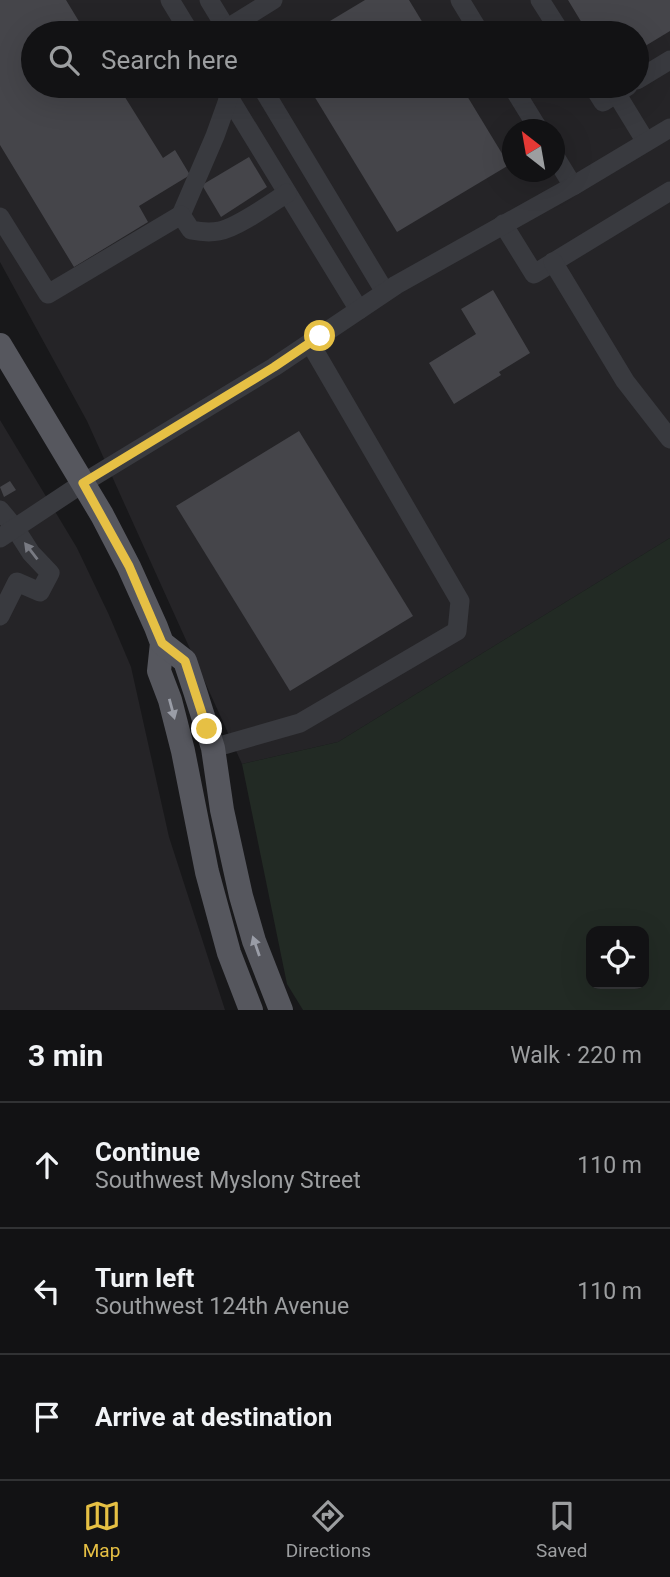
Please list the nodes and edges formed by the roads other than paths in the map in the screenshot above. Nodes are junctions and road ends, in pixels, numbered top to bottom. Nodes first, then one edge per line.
1 (170, 0) edge
2 (209, 0) edge
3 (273, 0) edge
4 (460, 0) edge
5 (540, 0) edge
6 (183, 21) edge
7 (221, 21) edge
8 (242, 21) edge
9 (473, 21) edge
10 (553, 21) edge
11 (670, 60) edge
12 (649, 73) edge
13 (223, 98) edge
14 (229, 98) edge
15 (268, 98) edge
16 (519, 98) edge
17 (626, 98) edge
18 (532, 119) edge
19 (670, 128) edge
20 (646, 142) junction
21 (565, 172) edge
22 (573, 186) junction
23 (670, 191) edge
24 (287, 193) junction
25 (181, 215) junction
26 (0, 217) edge
27 (503, 225) junction
28 (553, 262) junction
29 (385, 292) junction
30 (359, 310) junction
31 (310, 343) junction
32 (0, 345) edge
33 (670, 439) edge
34 (83, 483) junction
35 (0, 510) edge
36 (8, 533) edge
37 (0, 616) edge
38 (162, 643) junction
39 (213, 748) junction
40 (251, 1010) edge
41 (281, 1010) edge

1 - 6 street
2 - 7 street
3 - 8 street
4 - 9 street
5 - 10 street
11 - 12 street
13 - 25 street
14 - 24 street
15 - 29 street
16 - 18 street
17 - 20 street
19 - 20 street
20 - 22 street
21 - 22 street
22 - 27 street
23 - 28 street
24 - 25 street
24 - 30 street
25 - 26 street
27 - 28 street
27 - 29 street
28 - 33 street
29 - 30 street
30 - 31 street
31 - 34 street
31 - 39 street
32 - 34 main road
34 - 36 street
34 - 38 main road
35 - 36 street
37 -> 36 street
38 - 39 main road
38 -> 40 main road
41 -> 39 main road

